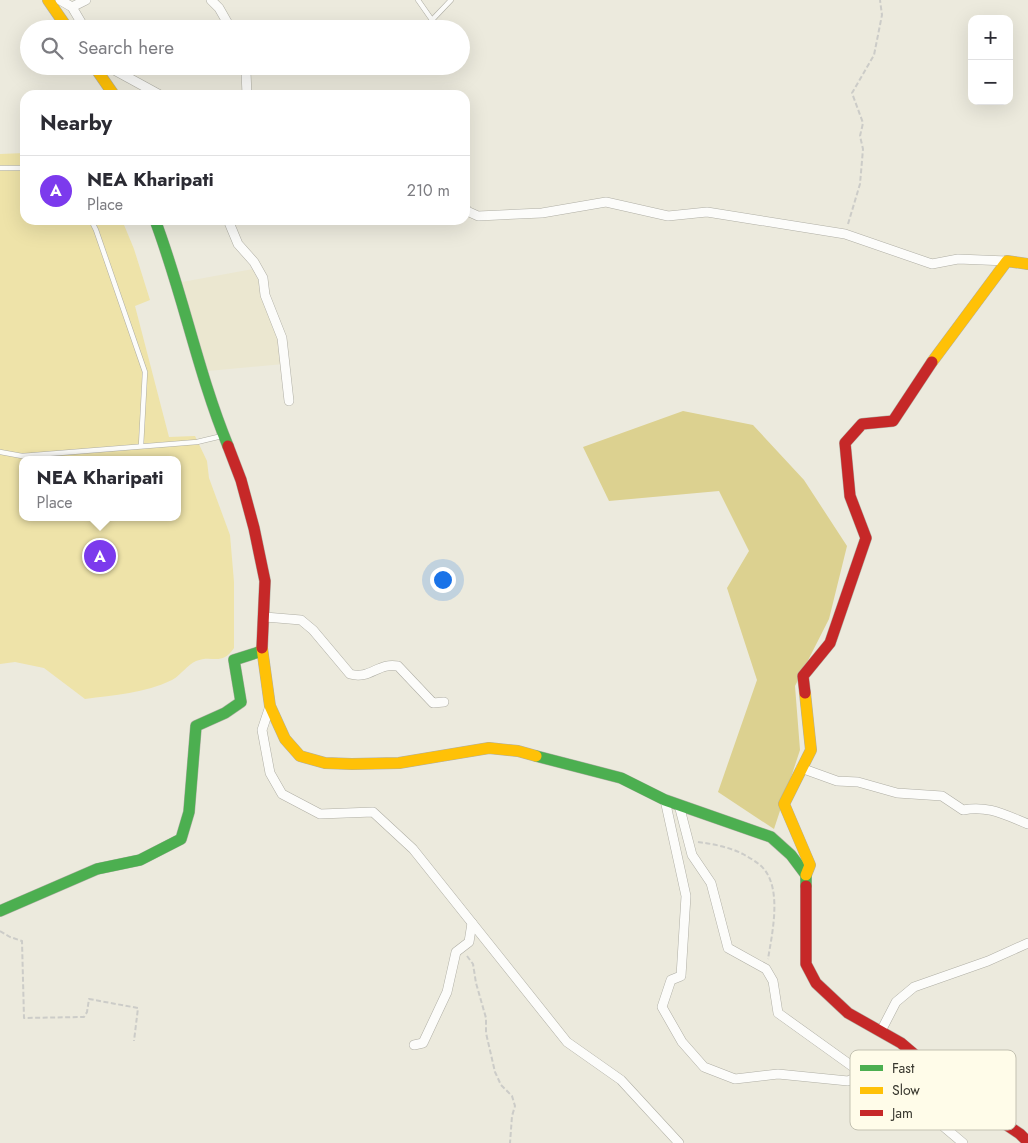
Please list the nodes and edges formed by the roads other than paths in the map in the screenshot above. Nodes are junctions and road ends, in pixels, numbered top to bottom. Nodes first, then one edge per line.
1 (48, 0) edge
2 (60, 0) edge
3 (86, 0) edge
4 (211, 0) edge
5 (418, 0) edge
6 (451, 0) edge
7 (72, 7) junction
8 (62, 20) edge
9 (80, 20) edge
10 (226, 20) edge
11 (100, 75) edge
12 (123, 75) edge
13 (246, 75) edge
14 (111, 90) edge
15 (151, 90) edge
16 (247, 90) edge
17 (0, 168) edge
18 (20, 168) edge
19 (470, 212) edge
20 (93, 225) edge
21 (157, 225) edge
22 (230, 225) edge
23 (1008, 261) junction
24 (1028, 264) edge
25 (289, 401) dead end
26 (222, 436) junction
27 (141, 446) junction
28 (0, 452) edge
29 (265, 616) junction
30 (262, 651) junction
31 (444, 702) dead end
32 (270, 706) junction
33 (801, 768) junction
34 (665, 800) junction
35 (679, 805) junction
36 (1028, 824) edge
37 (806, 875) junction
38 (0, 911) edge
39 (472, 923) junction
40 (1028, 943) edge
41 (881, 1031) junction
42 (414, 1045) dead end
43 (908, 1050) edge
44 (850, 1065) edge
45 (850, 1079) edge
46 (948, 1130) edge
47 (1014, 1130) edge
48 (1028, 1142) edge
49 (679, 1143) edge
50 (963, 1143) edge

1 - 8 main road
2 - 7 street
3 - 7 street
4 - 10 street
5 - 6 lane
7 - 9 street
11 - 14 main road
12 - 15 street
13 - 16 street
17 - 18 lane
19 - 23 street
20 - 27 lane
21 - 26 main road
22 - 25 street
23 - 24 main road
23 - 33 main road
26 - 27 lane
26 - 29 main road
27 - 28 lane
29 - 30 main road
29 - 31 street
30 - 32 main road
30 - 38 main road
32 - 34 main road
32 - 39 street
33 - 36 street
33 - 37 main road
34 - 35 main road
34 - 45 street
35 - 37 main road
35 - 44 street
37 - 41 main road
39 - 42 street
39 - 49 street
40 - 41 street
41 - 43 main road
46 - 50 street
47 - 48 main road

